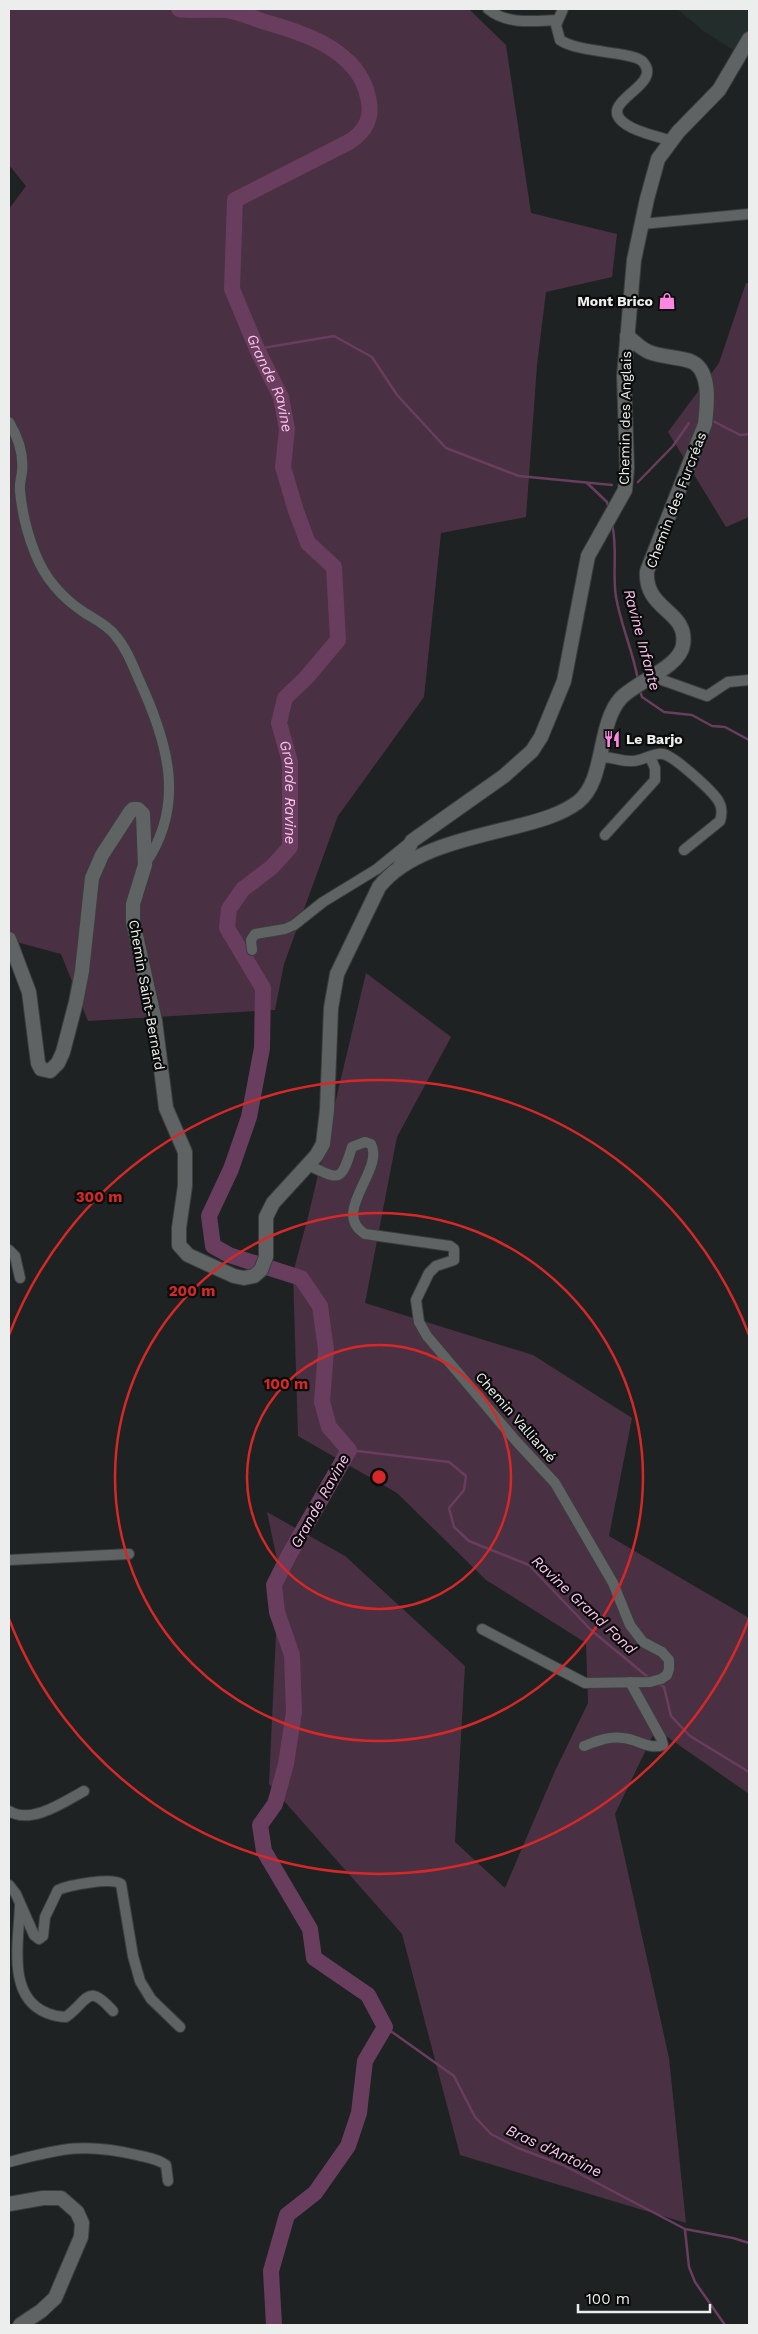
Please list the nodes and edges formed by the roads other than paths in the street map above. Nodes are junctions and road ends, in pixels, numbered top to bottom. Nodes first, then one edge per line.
1 (488, 9) edge
2 (563, 9) edge
3 (557, 20) junction
4 (749, 39) edge
5 (670, 141) junction
6 (749, 214) edge
7 (642, 224) junction
8 (627, 336) junction
9 (9, 422) edge
10 (749, 680) edge
11 (641, 683) junction
12 (598, 757) junction
13 (650, 757) junction
14 (605, 835) dead end
15 (412, 841) junction
16 (684, 850) dead end
17 (429, 852) junction
18 (145, 865) junction
19 (400, 866) junction
20 (9, 939) edge
21 (252, 950) dead end
22 (308, 1165) junction
23 (9, 1250) edge
24 (263, 1263) joint
25 (20, 1278) dead end
26 (129, 1554) dead end
27 (9, 1560) edge
28 (482, 1629) dead end
29 (630, 1682) junction
30 (584, 1746) dead end
31 (84, 1791) dead end
32 (9, 1811) edge
33 (9, 1885) edge
34 (20, 1904) junction
35 (113, 2011) dead end
36 (180, 2027) dead end
37 (9, 2162) edge
38 (168, 2181) dead end
39 (9, 2204) edge
40 (20, 2325) edge

1 - 3 street
2 - 3 street
3 - 5 street
4 - 5 street
5 - 7 street
6 - 7 street
7 - 8 street
8 - 11 street, Chemin des Furcréas
8 - 15 street, Chemin des Anglais
9 - 18 street, Chemin Saint-Bernard
10 - 11 street
11 - 12 street, Chemin des Furcréas
12 - 13 street
12 - 17 street, Chemin des Furcréas
13 - 14 street
13 - 16 street
15 - 17 street
15 - 19 street, Chemin des Anglais
15 - 21 street, Chemin des Anglais
17 - 19 street, Chemin des Furcréas
18 - 20 street
18 - 24 street, Chemin Saint-Bernard
19 - 22 street, Chemin des Furcréas
22 - 24 street, Chemin des Furcréas
22 - 29 street, Chemin Valliamé
23 - 25 street
26 - 27 street
28 - 29 street, Chemin Valliamé
29 - 30 street
31 - 32 street
33 - 34 street
34 - 35 street
34 - 36 street
37 - 38 street
39 - 40 street

